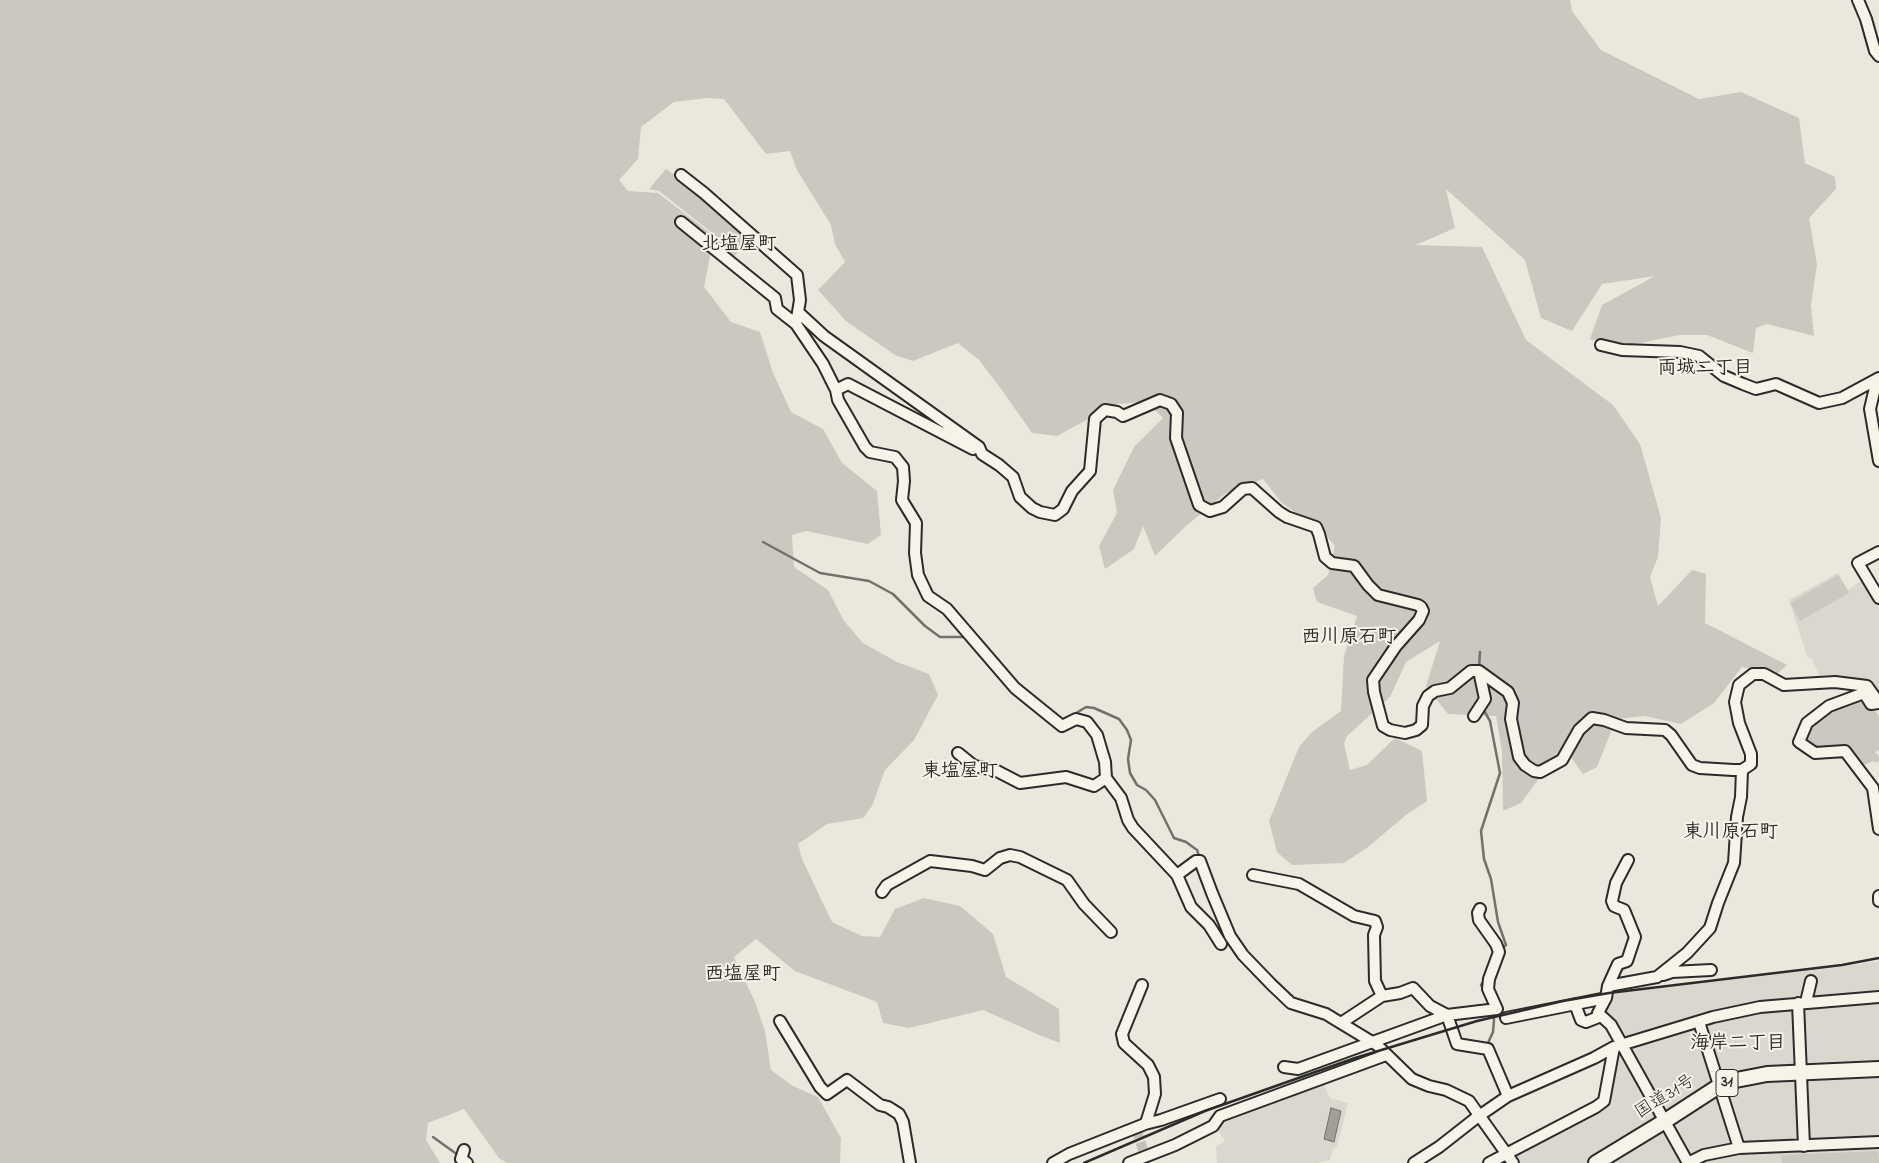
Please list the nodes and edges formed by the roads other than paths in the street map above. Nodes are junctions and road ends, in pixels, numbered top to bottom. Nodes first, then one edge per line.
1 (1858, 0) edge
2 (1879, 56) edge
3 (681, 175) dead end
4 (681, 222) dead end
5 (798, 312) junction
6 (796, 324) junction
7 (1601, 345) dead end
8 (1878, 379) edge
9 (836, 390) junction
10 (982, 454) junction
11 (1879, 460) edge
12 (1879, 552) edge
13 (1879, 598) edge
14 (1479, 671) junction
15 (1879, 703) edge
16 (1474, 716) dead end
17 (958, 753) dead end
18 (1742, 770) junction
19 (1106, 778) junction
20 (1879, 829) edge
21 (1628, 860) dead end
22 (1177, 875) junction
23 (1253, 875) dead end
24 (882, 892) dead end
25 (1879, 896) edge
26 (1879, 901) edge
27 (1480, 909) dead end
28 (1111, 932) dead end
29 (1222, 944) dead end
30 (1711, 970) dead end
31 (1657, 977) junction
32 (1811, 981) dead end
33 (1142, 985) dead end
34 (1608, 986) junction
35 (1382, 996) junction
36 (1879, 997) edge
37 (1606, 998) junction
38 (1802, 1002) junction
39 (1575, 1004) junction
40 (1447, 1016) junction
41 (1601, 1016) junction
42 (1506, 1018) dead end
43 (780, 1021) dead end
44 (1699, 1022) junction
45 (1341, 1023) junction
46 (1371, 1042) junction
47 (1617, 1046) junction
48 (1386, 1055) junction
49 (1284, 1066) dead end
50 (1879, 1070) edge
51 (1802, 1072) junction
52 (1719, 1086) junction
53 (1508, 1096) junction
54 (1220, 1099) dead end
55 (1481, 1116) junction
56 (1665, 1122) junction
57 (1145, 1124) junction
58 (1879, 1142) edge
59 (1804, 1146) junction
60 (1739, 1148) junction
61 (1506, 1154) junction
62 (1145, 1156) edge
63 (910, 1163) edge
64 (1053, 1163) edge
65 (1129, 1163) edge
66 (1414, 1163) edge
67 (1489, 1163) edge
68 (1513, 1163) edge
69 (1596, 1163) edge
70 (1688, 1163) edge

1 - 2 street
3 - 5 street
4 - 6 street
5 - 6 street
5 - 10 street
6 - 9 street
7 - 8 street
8 - 11 street
9 - 10 street
9 - 19 street
10 - 14 street
12 - 13 street
14 - 16 street
14 - 18 street
15 - 18 street
15 - 20 street
17 - 19 street
18 - 31 street
19 - 22 street
21 - 34 street
22 - 29 street
22 - 45 street
23 - 35 street
24 - 28 street
25 - 26 street
27 - 40 street
30 - 31 street
31 - 34 street
32 - 38 street
33 - 57 street
34 - 37 street
35 - 40 street
35 - 45 street
36 - 38 street
37 - 39 street
37 - 41 street
38 - 44 street
38 - 51 street
39 - 41 street
39 - 42 street
40 - 46 street
40 - 53 street
41 - 47 street
43 - 63 street
44 - 47 street
44 - 52 street
45 - 46 street
46 - 48 street
46 - 49 street
47 - 53 street
47 - 56 street
47 - 61 street
48 - 55 street
48 - 62 street
50 - 51 highway, 国道31号 / 31
51 - 52 highway, 国道31号 / 31
51 - 59 street
52 - 56 highway, 国道31号 / 31
52 - 60 street
53 - 55 street
54 - 57 street
55 - 61 street
55 - 66 street
56 - 69 highway, 国道31号 / 31
56 - 70 street
57 - 64 street
58 - 59 street
59 - 60 street
60 - 70 street
61 - 67 street
61 - 68 street
62 - 65 street

